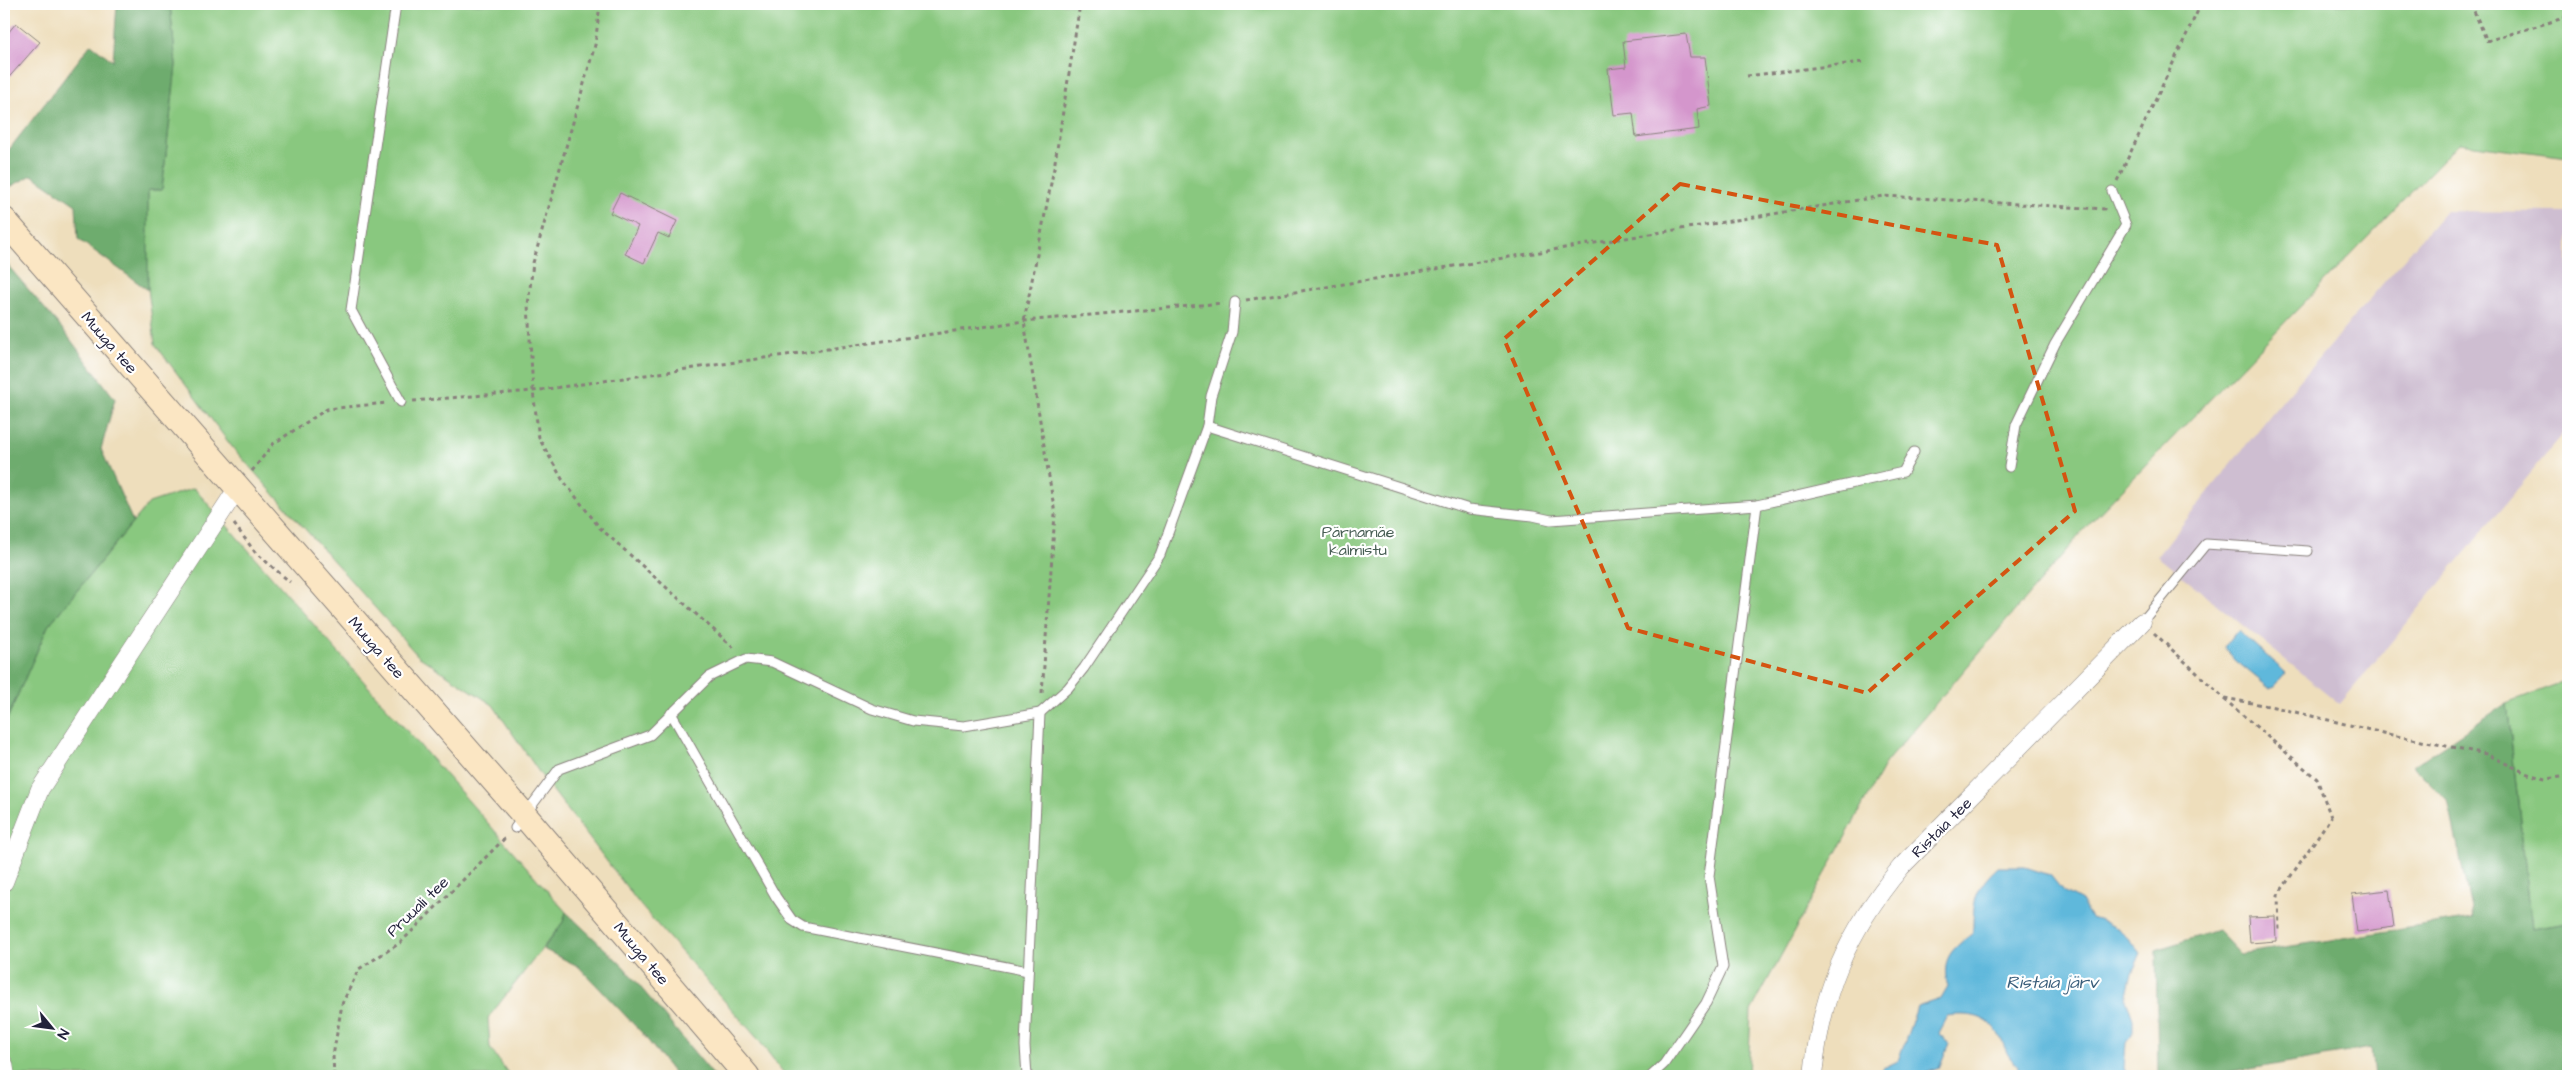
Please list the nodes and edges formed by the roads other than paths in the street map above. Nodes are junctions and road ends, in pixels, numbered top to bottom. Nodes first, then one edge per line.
1 (396, 4) edge
2 (2112, 191) road end
3 (4, 220) edge
4 (1235, 302) road end
5 (402, 402) road end
6 (1207, 426) junction
7 (1914, 452) dead end
8 (2009, 467) dead end
9 (237, 489) junction
10 (1756, 504) junction
11 (2308, 551) dead end
12 (2142, 622) joint
13 (671, 713) junction
14 (1040, 713) junction
15 (520, 822) junction
16 (4, 882) edge
17 (1028, 971) junction
18 (4, 1064) edge
19 (6, 1076) edge
20 (746, 1076) edge
21 (1027, 1076) edge
22 (1651, 1076) edge
23 (1814, 1076) edge

1 - 5 lane
2 - 8 lane
3 - 9 main road, Muuga tee
4 - 6 lane
6 - 10 lane
6 - 14 lane
7 - 10 lane
9 - 15 main road, Muuga tee
9 - 16 street
10 - 22 lane
11 - 12 lane
12 - 23 street, Ristaia tee
13 - 14 lane
13 - 15 lane
13 - 17 lane
14 - 17 lane
15 - 20 main road, Muuga tee
17 - 21 lane
18 - 19 street

